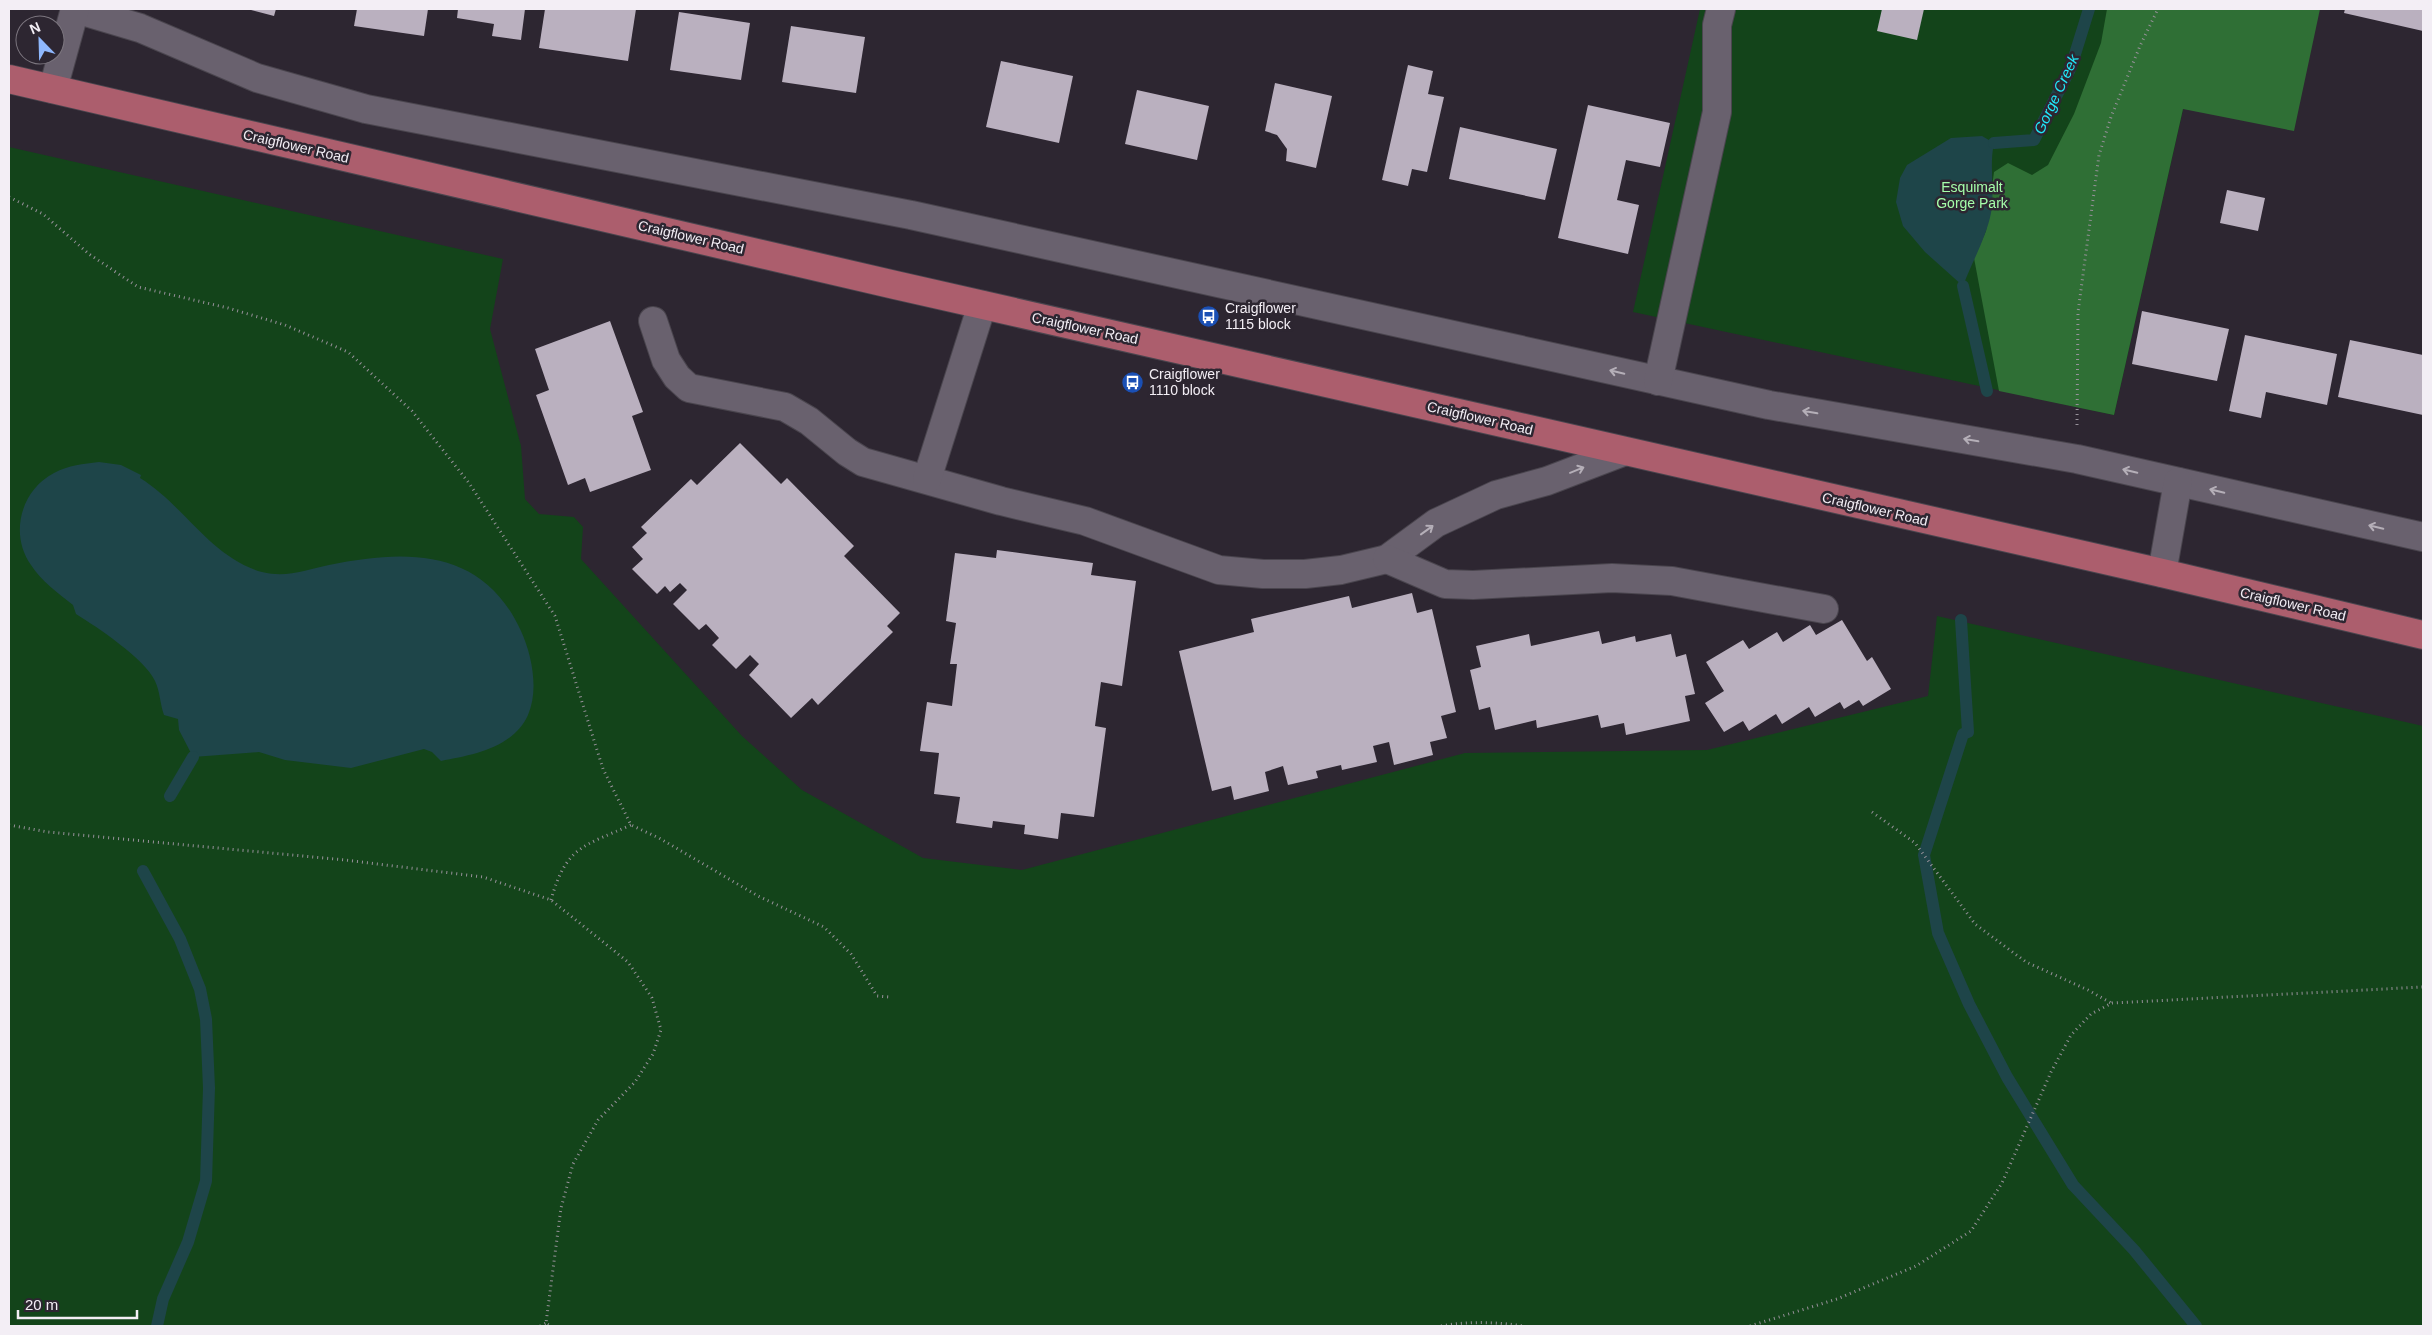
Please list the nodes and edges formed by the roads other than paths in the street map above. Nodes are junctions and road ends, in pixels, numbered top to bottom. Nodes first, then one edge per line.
1 (76, 9) edge
2 (1721, 9) edge
3 (9, 79) edge
4 (53, 89) junction
5 (982, 305) junction
6 (653, 321) dead end
7 (1658, 381) junction
8 (1622, 452) junction
9 (927, 479) junction
10 (2178, 482) junction
11 (2423, 538) edge
12 (1387, 559) junction
13 (2162, 573) junction
14 (1824, 609) dead end
15 (2423, 635) edge

1 - 4 street
7 -> 1 street
2 - 7 street
3 - 4 main road, Craigflower Road
4 - 5 main road, Craigflower Road
5 - 8 main road, Craigflower Road
5 - 9 street
6 - 9 street
10 -> 7 street
12 -> 8 street
8 - 13 main road, Craigflower Road
9 - 12 street
11 -> 10 street
10 - 13 street
12 - 14 street
13 - 15 main road, Craigflower Road

